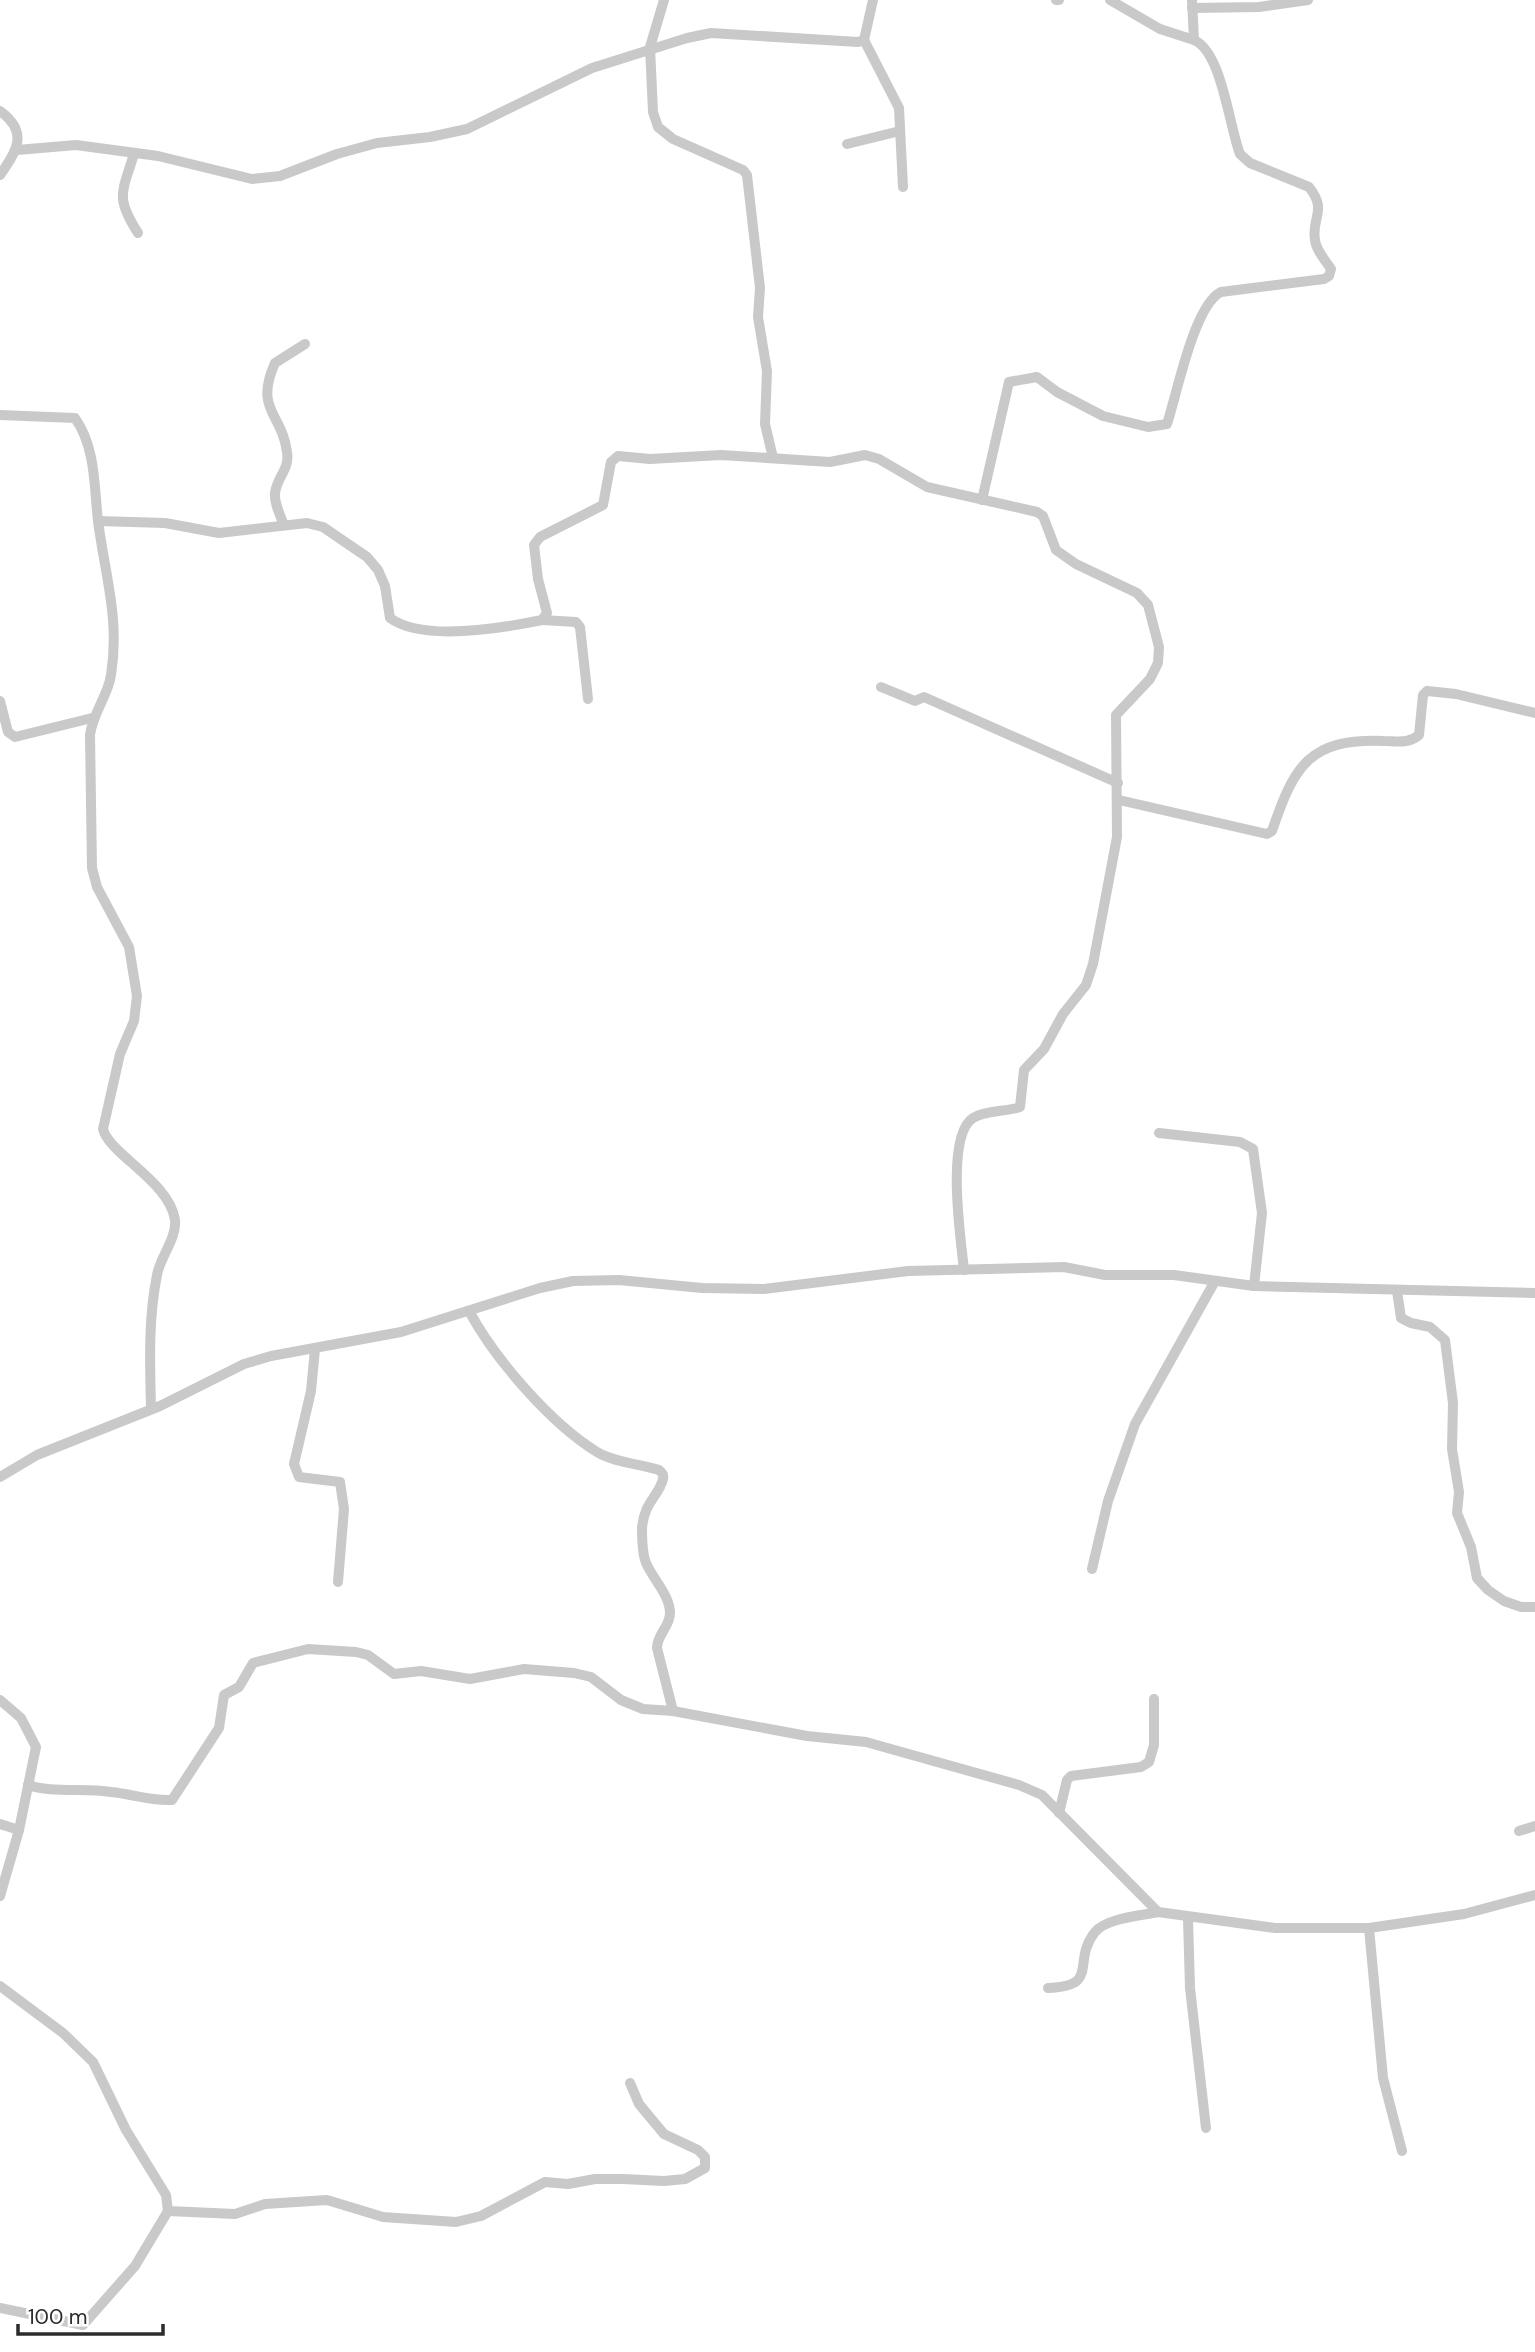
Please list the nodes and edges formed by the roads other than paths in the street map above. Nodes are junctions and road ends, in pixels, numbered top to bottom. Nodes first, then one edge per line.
1 (664, 0) edge
2 (873, 0) edge
3 (1110, 0) edge
4 (1308, 0) edge
5 (1192, 4) edge
6 (864, 40) junction
7 (1194, 40) junction
8 (650, 47) junction
9 (0, 111) edge
10 (900, 131) junction
11 (847, 144) dead end
12 (17, 150) junction
13 (134, 154) junction
14 (0, 175) edge
15 (903, 187) dead end
16 (138, 233) dead end
17 (305, 344) dead end
18 (0, 415) edge
19 (773, 458) junction
20 (982, 500) junction
21 (98, 520) junction
22 (284, 525) junction
23 (542, 620) junction
24 (881, 687) dead end
25 (588, 699) dead end
26 (0, 701) edge
27 (1535, 713) edge
28 (92, 718) junction
29 (1118, 783) junction
30 (1119, 800) junction
31 (1159, 1133) dead end
32 (964, 1270) junction
33 (1215, 1281) junction
34 (1254, 1286) junction
35 (1397, 1291) junction
36 (1535, 1293) edge
37 (470, 1311) junction
38 (315, 1349) junction
39 (151, 1409) junction
40 (0, 1477) edge
41 (1092, 1569) dead end
42 (338, 1582) dead end
43 (1535, 1606) edge
44 (1154, 1699) dead end
45 (0, 1700) edge
46 (673, 1711) junction
47 (27, 1785) junction
48 (1059, 1813) junction
49 (0, 1824) edge
50 (1535, 1826) edge
51 (19, 1830) junction
52 (1519, 1831) dead end
53 (1535, 1895) edge
54 (0, 1896) edge
55 (1158, 1912) junction
56 (1188, 1918) junction
57 (1369, 1928) junction
58 (0, 1986) edge
59 (1048, 1988) dead end
60 (630, 2082) dead end
61 (1206, 2129) dead end
62 (1402, 2151) dead end
63 (168, 2211) junction
64 (0, 2308) edge

1 - 8 street
2 - 6 street
3 - 7 street
4 - 5 street
5 - 7 street
6 - 8 street
6 - 10 street
7 - 20 street
8 - 13 street
8 - 19 street
9 - 12 street
10 - 11 street
10 - 15 street
12 - 13 street
12 - 14 street
13 - 16 street
17 - 22 street
18 - 21 street
19 - 20 street
19 - 23 street
20 - 29 street
21 - 22 street
21 - 28 street
22 - 23 street
23 - 25 street
24 - 29 street
26 - 28 street
27 - 30 street
28 - 39 street
29 - 30 street
30 - 32 street
31 - 34 street
32 - 33 street
32 - 37 street
33 - 34 street
33 - 41 street
34 - 35 street
35 - 36 street
35 - 43 street
37 - 38 street
37 - 46 street
38 - 39 street
38 - 42 street
39 - 40 street
44 - 48 street
45 - 47 street
46 - 47 street
46 - 48 street
47 - 51 street
48 - 55 street
49 - 51 street
50 - 52 street
51 - 54 street
53 - 57 street
55 - 56 street
55 - 59 street
56 - 57 street
56 - 61 street
57 - 62 street
58 - 63 street
60 - 63 street
63 - 64 street

